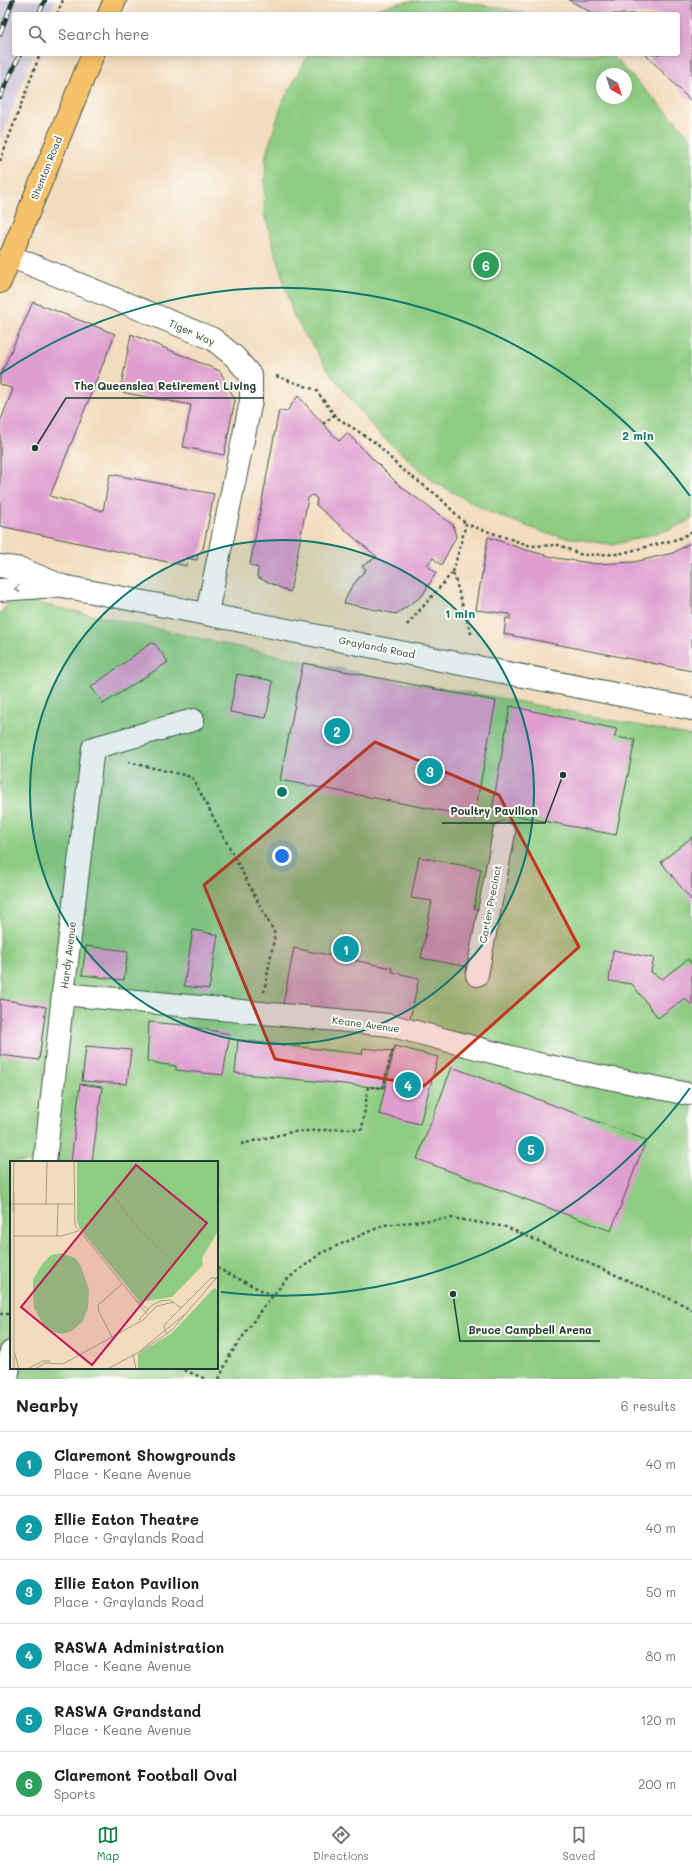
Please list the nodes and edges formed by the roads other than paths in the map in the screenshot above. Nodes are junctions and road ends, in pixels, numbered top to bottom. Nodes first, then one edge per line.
1 (115, 0) edge
2 (110, 12) edge
3 (92, 56) edge
4 (10, 256) junction
5 (0, 282) edge
6 (0, 566) edge
7 (62, 586) junction
8 (0, 590) edge
9 (207, 613) junction
10 (692, 709) edge
11 (193, 720) dead end
12 (504, 833) dead end
13 (477, 975) dead end
14 (63, 994) junction
15 (688, 1094) dead end
16 (45, 1161) edge
17 (10, 1359) edge
18 (7, 1379) edge

1 - 2 main road
3 - 4 main road, Shenton Road
4 - 5 main road, Shenton Road
4 - 9 street, Tiger Way
6 - 7 street, Graylands Road
7 -> 8 street, Graylands Road
7 - 9 street, Graylands Road
9 - 10 street, Graylands Road
11 - 14 street, Hardy Avenue
12 - 13 street, Carter Precinct
14 - 15 street, Keane Avenue
14 - 16 street, Hardy Avenue
17 - 18 street

